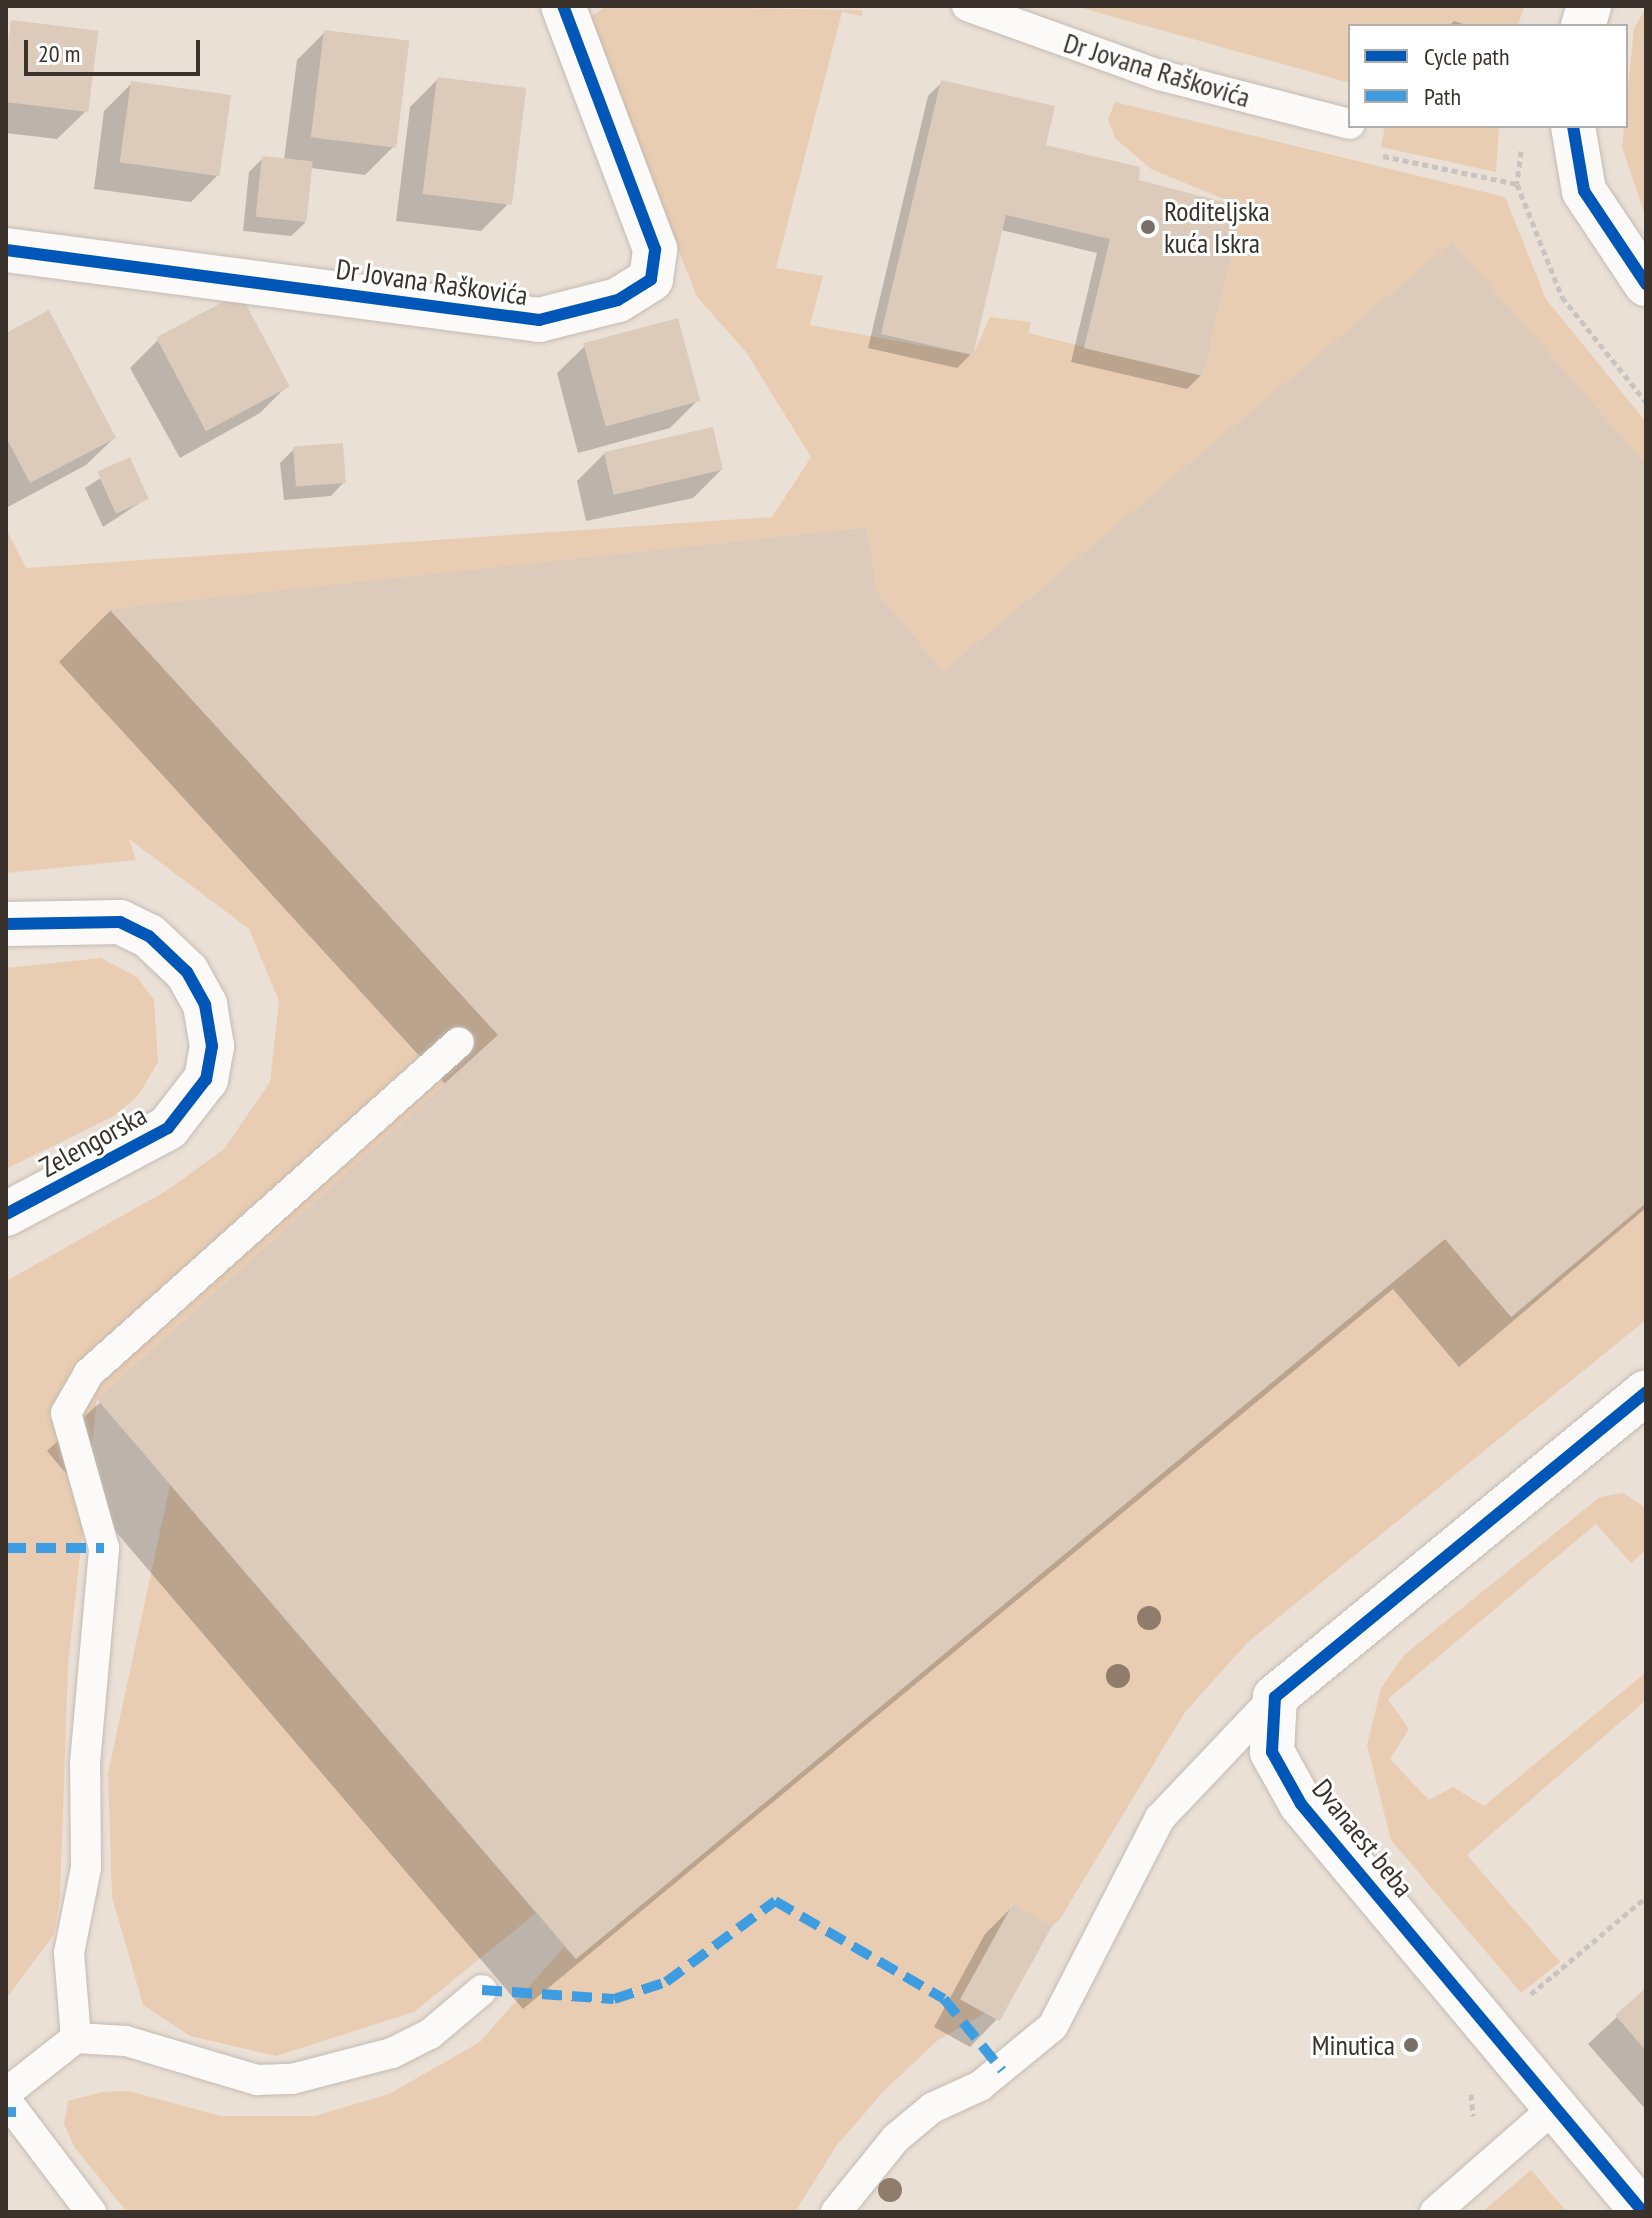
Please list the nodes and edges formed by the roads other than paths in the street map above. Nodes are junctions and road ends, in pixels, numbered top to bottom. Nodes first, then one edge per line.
1 (563, 6) edge
2 (967, 6) edge
3 (1348, 123) edge
4 (1573, 128) edge
5 (6, 250) edge
6 (1646, 284) edge
7 (6, 924) edge
8 (459, 1042) dead end
9 (6, 1214) edge
10 (1646, 1392) edge
11 (1275, 1697) junction
12 (482, 1990) dead end
13 (76, 2038) junction
14 (6, 2093) edge
15 (6, 2100) edge
16 (1555, 2107) junction
17 (91, 2212) edge
18 (836, 2212) edge
19 (1435, 2212) edge
20 (1643, 2212) edge

1 - 5 street, Dr Jovana Raškovića
2 - 3 lane, Dr Jovana Raškovića
4 - 6 street
7 - 9 street, Zelengorska
8 - 13 lane
10 - 11 street
11 - 16 street, Dvanaest beba
11 - 18 lane
12 - 13 lane
13 - 14 lane
15 - 17 lane
16 - 19 lane
16 - 20 street, Dvanaest beba

